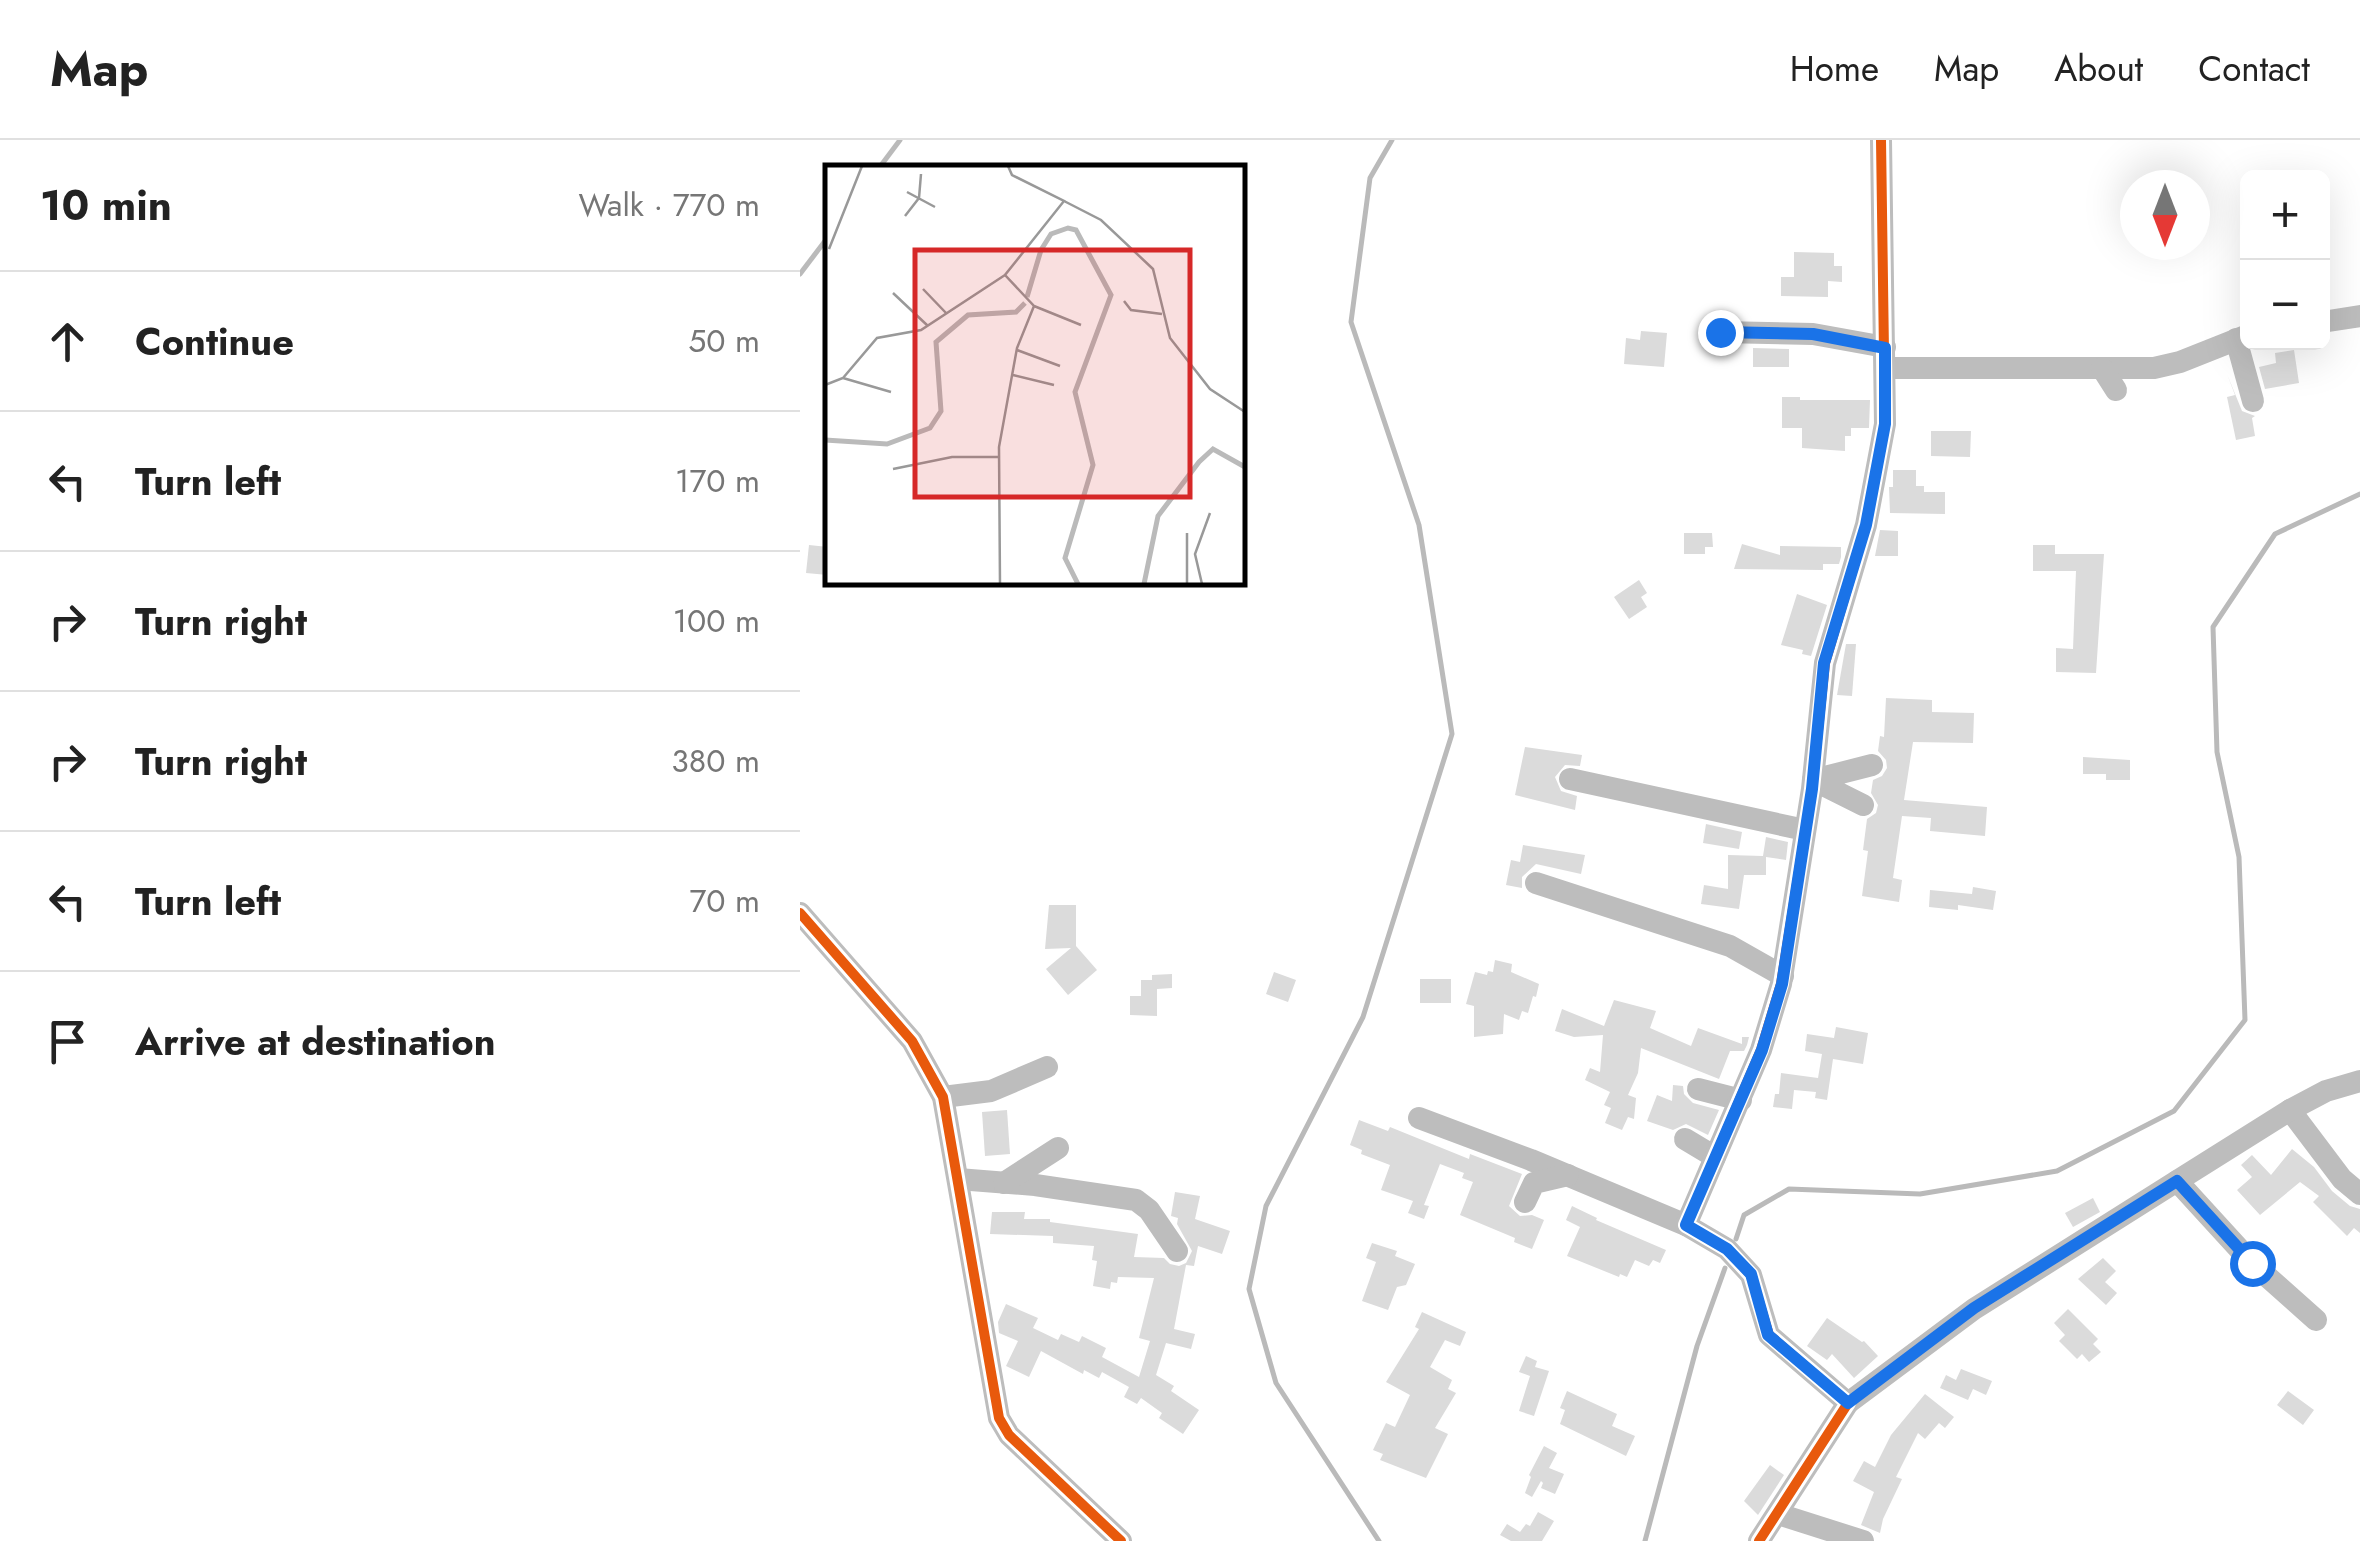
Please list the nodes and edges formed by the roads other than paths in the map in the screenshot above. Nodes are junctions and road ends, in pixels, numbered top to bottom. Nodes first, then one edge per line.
1 (1882, 140) edge
2 (2360, 316) edge
3 (2330, 321) edge
4 (1720, 332) dead end
5 (2240, 338) edge
6 (2244, 350) edge
7 (1885, 358) junction
8 (2102, 368) junction
9 (2116, 390) dead end
10 (2253, 400) dead end
11 (1872, 765) dead end
12 (1570, 779) dead end
13 (1812, 780) junction
14 (1863, 804) dead end
15 (1805, 830) junction
16 (1536, 883) dead end
17 (800, 913) edge
18 (1783, 976) junction
19 (1048, 1067) dead end
20 (2360, 1080) edge
21 (1698, 1088) dead end
22 (943, 1097) junction
23 (1741, 1100) junction
24 (2290, 1110) junction
25 (1419, 1118) dead end
26 (1685, 1139) dead end
27 (1058, 1148) dead end
28 (1716, 1158) junction
29 (1568, 1175) junction
30 (958, 1179) junction
31 (2177, 1181) junction
32 (1004, 1183) junction
33 (2360, 1194) edge
34 (1525, 1202) dead end
35 (1692, 1229) junction
36 (1177, 1251) dead end
37 (2316, 1320) dead end
38 (1848, 1403) junction
39 (1778, 1514) junction
40 (1121, 1541) edge
41 (1759, 1541) edge
42 (1863, 1541) edge

1 - 7 street
2 - 3 street
4 - 7 street
5 - 8 street
6 - 10 street
7 - 8 street
7 - 13 street
8 - 9 street
11 - 13 street
12 - 15 street
13 - 14 street
13 - 15 street
15 - 18 street
16 - 18 street
17 - 22 street
18 - 23 street
19 - 22 street
20 - 24 street
21 - 23 street
22 - 30 street
23 - 28 street
24 - 31 street
24 - 33 street
25 - 29 street
26 - 28 street
27 - 32 street
28 - 35 street
29 - 34 street
29 - 35 street
30 - 32 street
30 - 40 street
31 - 37 street
31 - 38 street
32 - 36 street
35 - 38 street
38 - 39 street
39 - 41 street
39 - 42 street

